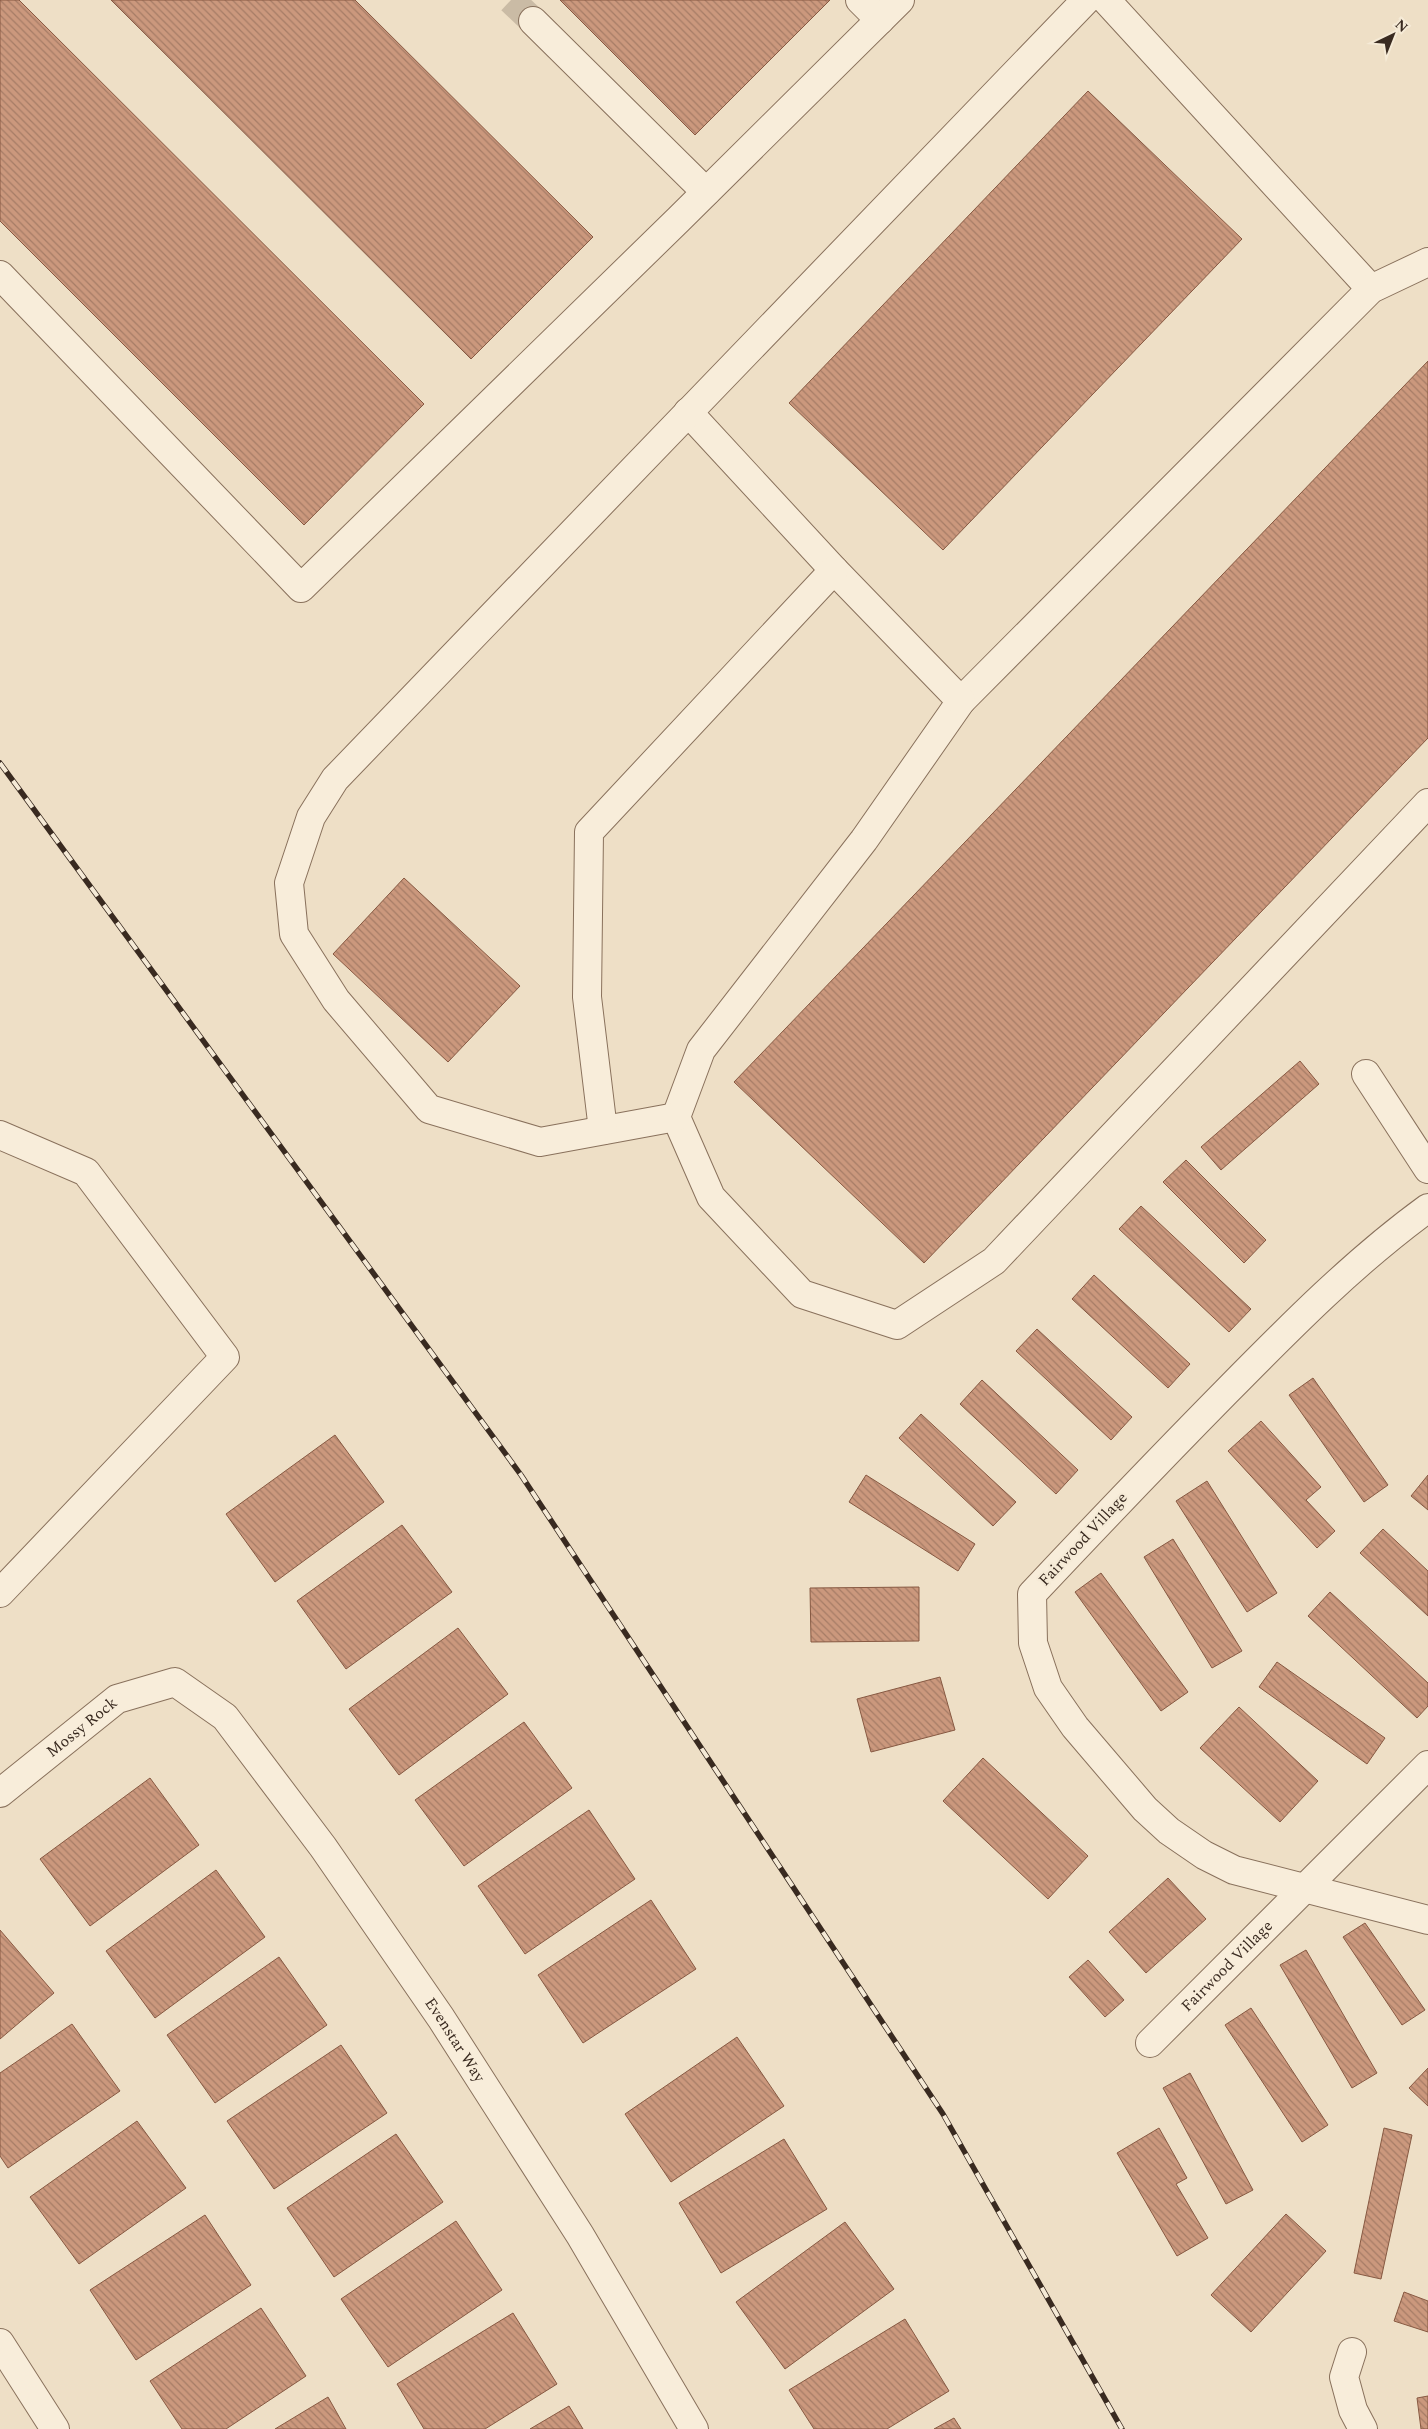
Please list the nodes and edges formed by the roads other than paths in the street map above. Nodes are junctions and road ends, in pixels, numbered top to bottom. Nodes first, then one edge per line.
1 (860, 0) edge
2 (900, 0) edge
3 (1086, 0) edge
4 (1106, 0) edge
5 (880, 20) junction
6 (532, 21) tunnel mouth
7 (706, 192) junction
8 (1428, 262) edge
9 (0, 275) edge
10 (1371, 290) junction
11 (688, 412) junction
12 (834, 570) junction
13 (961, 701) junction
14 (1428, 803) edge
15 (1366, 1074) dead end
16 (676, 1117) junction
17 (603, 1130) junction
18 (0, 1135) edge
19 (1428, 1169) edge
20 (1428, 1208) edge
21 (0, 1593) edge
22 (174, 1682) joint
23 (1428, 1765) edge
24 (0, 1793) edge
25 (1305, 1889) junction
26 (1428, 1920) edge
27 (1150, 2043) dead end
28 (0, 2343) edge
29 (1352, 2352) dead end
30 (55, 2429) edge
31 (694, 2429) edge
32 (1363, 2429) edge

1 - 5 street
2 - 5 street
3 - 11 street
4 - 10 street
5 - 7 street
6 - 7 street
7 - 9 street
8 - 10 street
10 - 13 street
11 - 12 street
11 - 17 street
12 - 13 street
12 - 17 street
13 - 16 street
14 - 16 street
15 - 19 street
16 - 17 street
18 - 21 street
20 - 25 street, Fairwood Village
22 - 24 street, Mossy Rock
22 - 31 street, Evenstar Way
23 - 25 street, Fairwood Village
25 - 26 street, Fairwood Village
25 - 27 street, Fairwood Village
28 - 30 street
29 - 32 street

